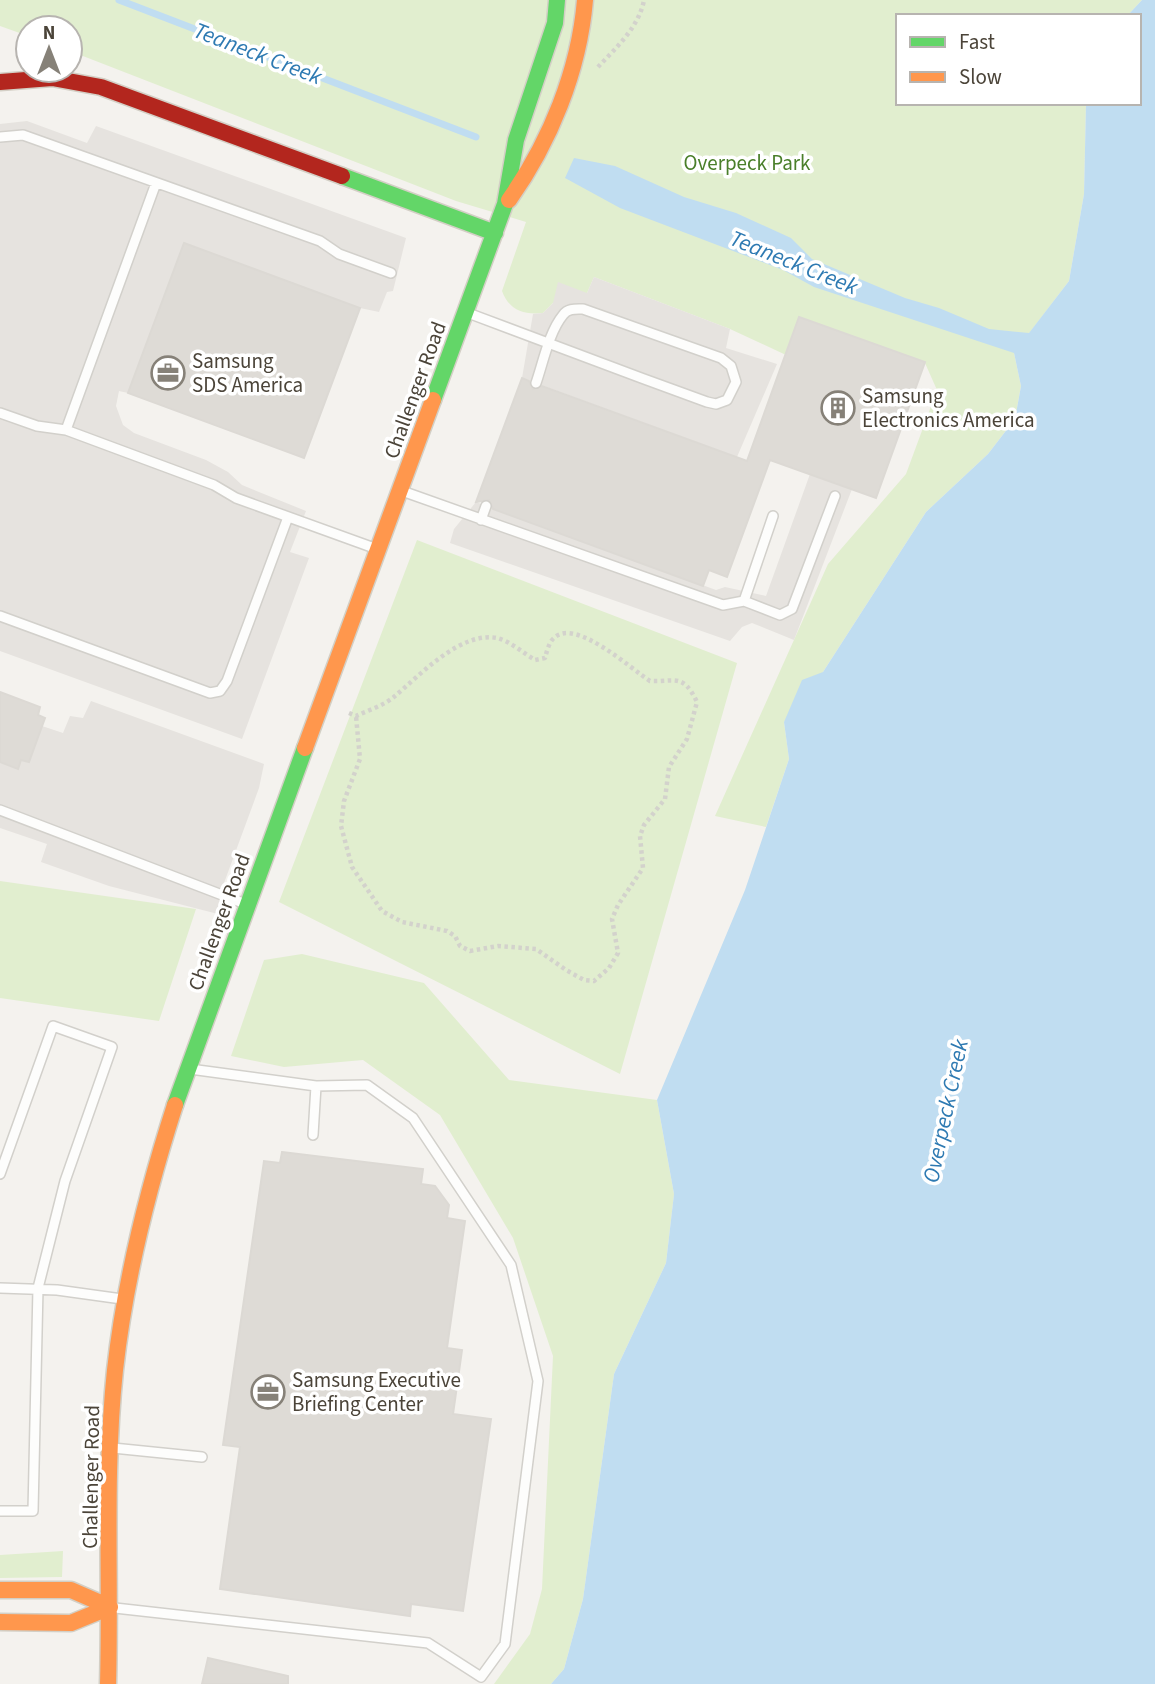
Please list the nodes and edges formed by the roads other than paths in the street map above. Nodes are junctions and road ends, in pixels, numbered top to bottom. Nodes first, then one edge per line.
1 (557, 0) edge
2 (585, 0) edge
3 (0, 82) edge
4 (0, 137) edge
5 (156, 183) junction
6 (505, 204) junction
7 (495, 233) junction
8 (391, 273) dead end
9 (466, 313) junction
10 (550, 344) junction
11 (536, 383) dead end
12 (0, 413) edge
13 (66, 430) junction
14 (400, 491) junction
15 (835, 496) dead end
16 (486, 506) dead end
17 (774, 516) dead end
18 (288, 517) junction
19 (481, 520) junction
20 (379, 550) junction
21 (744, 601) junction
22 (0, 616) edge
23 (0, 810) edge
24 (248, 905) junction
25 (187, 1069) junction
26 (316, 1086) junction
27 (313, 1135) dead end
28 (0, 1174) edge
29 (0, 1289) edge
30 (38, 1289) junction
31 (124, 1300) junction
32 (111, 1448) junction
33 (202, 1457) dead end
34 (0, 1511) edge
35 (0, 1590) edge
36 (110, 1607) junction
37 (0, 1622) edge
38 (479, 1681) edge
39 (108, 1684) edge

1 - 6 main road, Challenger Road
2 - 6 main road, Challenger Road
3 - 7 main road
4 - 5 lane
5 - 8 lane
5 - 13 lane
6 - 7 main road, Challenger Road
7 - 9 main road, Challenger Road
9 - 10 lane
9 - 14 main road, Challenger Road
10 - 10 lane
10 - 11 lane
12 - 13 lane
13 - 18 lane
14 - 19 lane
14 - 20 main road, Challenger Road
15 - 21 lane
16 - 19 lane
17 - 21 lane
18 - 20 lane
18 - 22 lane
19 - 21 lane
20 - 24 main road, Challenger Road
23 - 24 lane
24 - 25 main road, Challenger Road
25 - 26 lane
25 - 31 main road, Challenger Road
26 - 27 lane
26 - 38 lane
28 - 30 lane
29 - 30 lane
30 - 31 lane
30 - 34 lane
31 - 32 main road, Challenger Road
32 - 33 lane
32 - 36 main road, Challenger Road
35 - 36 main road
36 - 37 main road
36 - 38 lane
36 - 39 main road, Challenger Road

